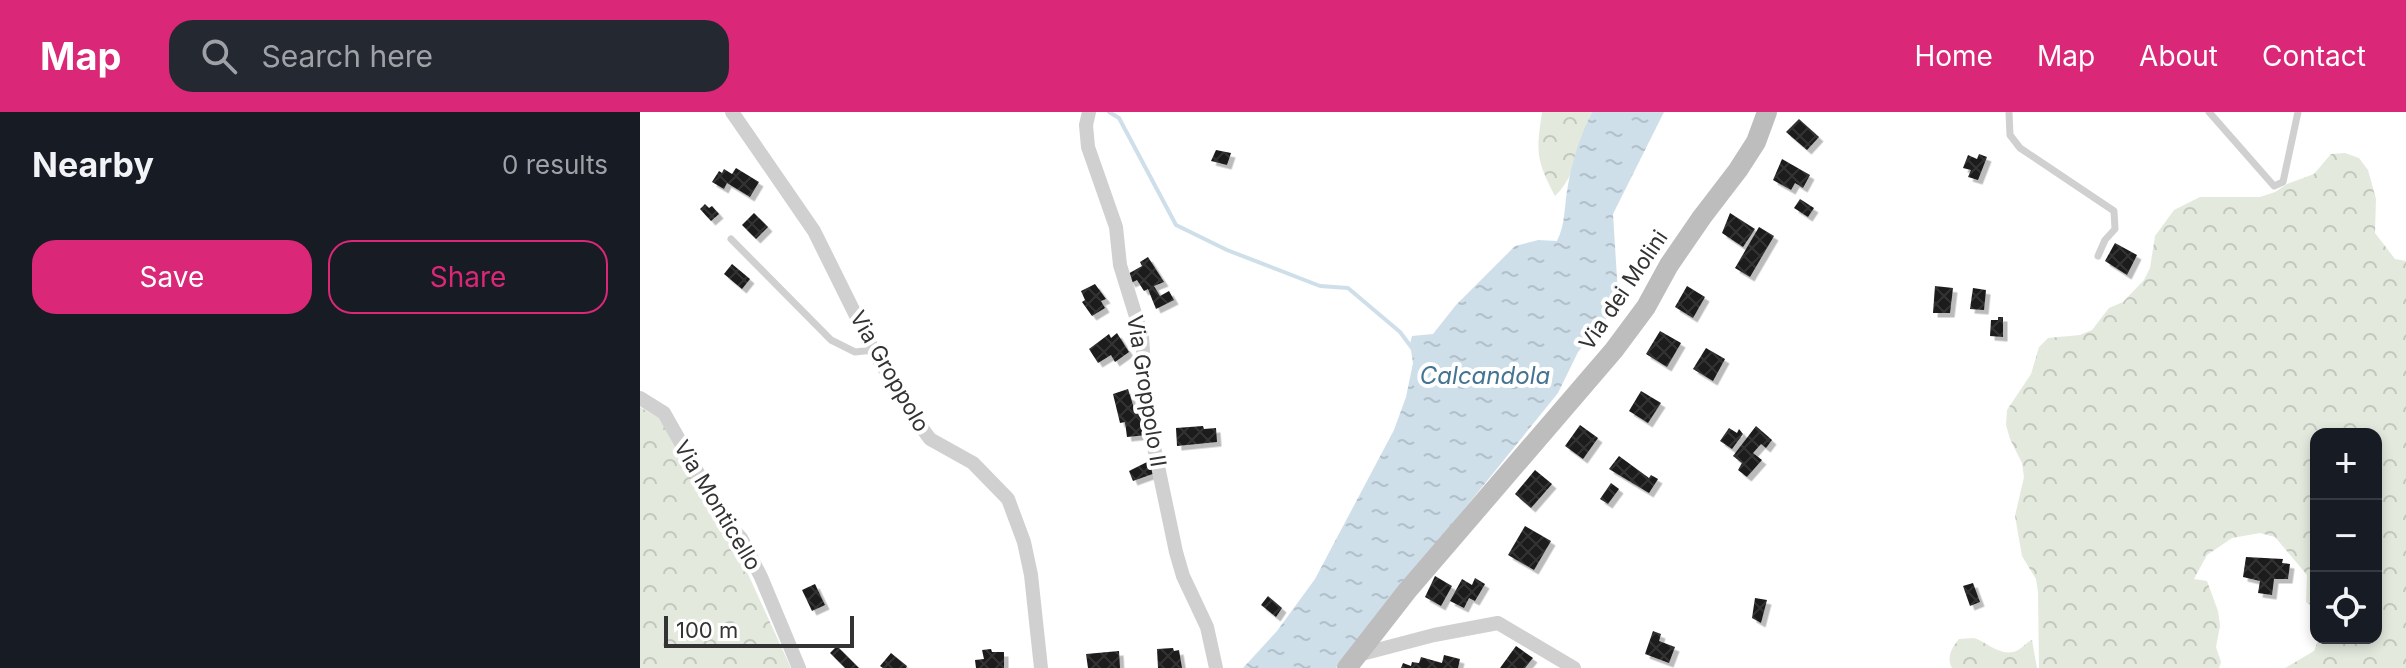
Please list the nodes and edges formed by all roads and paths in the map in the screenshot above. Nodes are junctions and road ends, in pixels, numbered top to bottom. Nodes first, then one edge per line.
1 (732, 112) edge
2 (1089, 112) edge
3 (1767, 112) edge
4 (2009, 112) edge
5 (2209, 112) edge
6 (2298, 112) edge
7 (731, 239) dead end
8 (2098, 256) dead end
9 (873, 350) junction
10 (640, 398) edge
11 (1353, 662) edge
12 (799, 668) edge
13 (1041, 668) edge
14 (1216, 668) edge
15 (1574, 668) edge

1 - 9 street, Via Groppolo
2 - 14 street, Via Groppolo II
3 - 11 street, Via dei Molini
4 - 8 lane
5 - 6 lane
7 - 9 lane
9 - 13 street, Via Groppolo
10 - 12 street, Via Monticello
11 - 15 street

